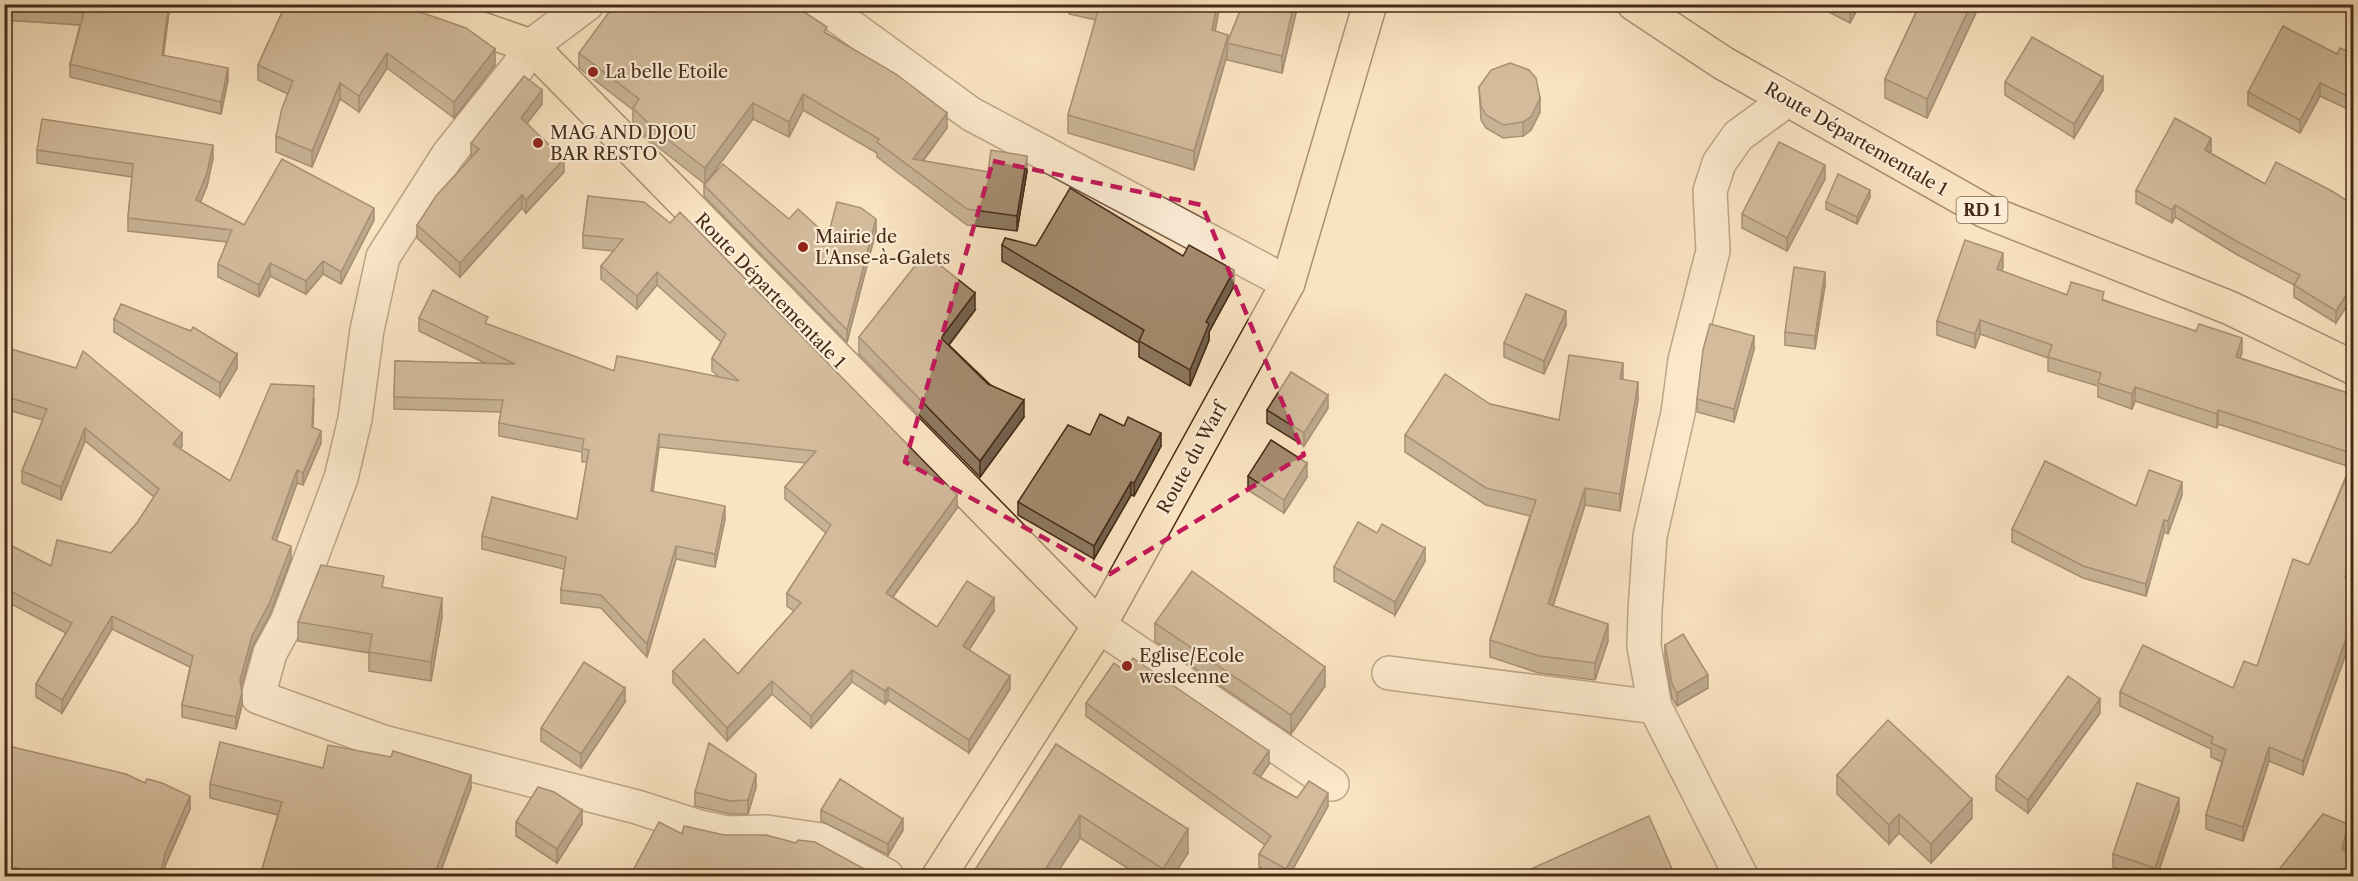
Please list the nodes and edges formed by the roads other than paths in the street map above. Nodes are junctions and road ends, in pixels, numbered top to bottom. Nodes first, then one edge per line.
1 (410, 4) edge
2 (587, 4) edge
3 (820, 4) edge
4 (1370, 4) edge
5 (1634, 4) edge
6 (531, 46) junction
7 (1788, 100) junction
8 (1288, 283) junction
9 (2354, 368) edge
10 (1099, 626) junction
11 (1389, 673) dead end
12 (1655, 707) junction
13 (1332, 784) dead end
14 (887, 876) edge
15 (939, 876) edge
16 (1741, 876) edge

1 - 6 main road, Route Départementale 1
2 - 6 street
3 - 8 street
4 - 8 main road, Route du Warf
5 - 7 main road, Route Départementale 1 / RD 1
6 - 10 main road, Route Départementale 1
6 - 14 street
7 - 9 main road, Route Départementale 1 / RD 1
7 - 12 street
8 - 10 main road, Route du Warf
10 - 13 street
10 - 15 main road, Route du Warf
11 - 12 street
12 - 16 street

